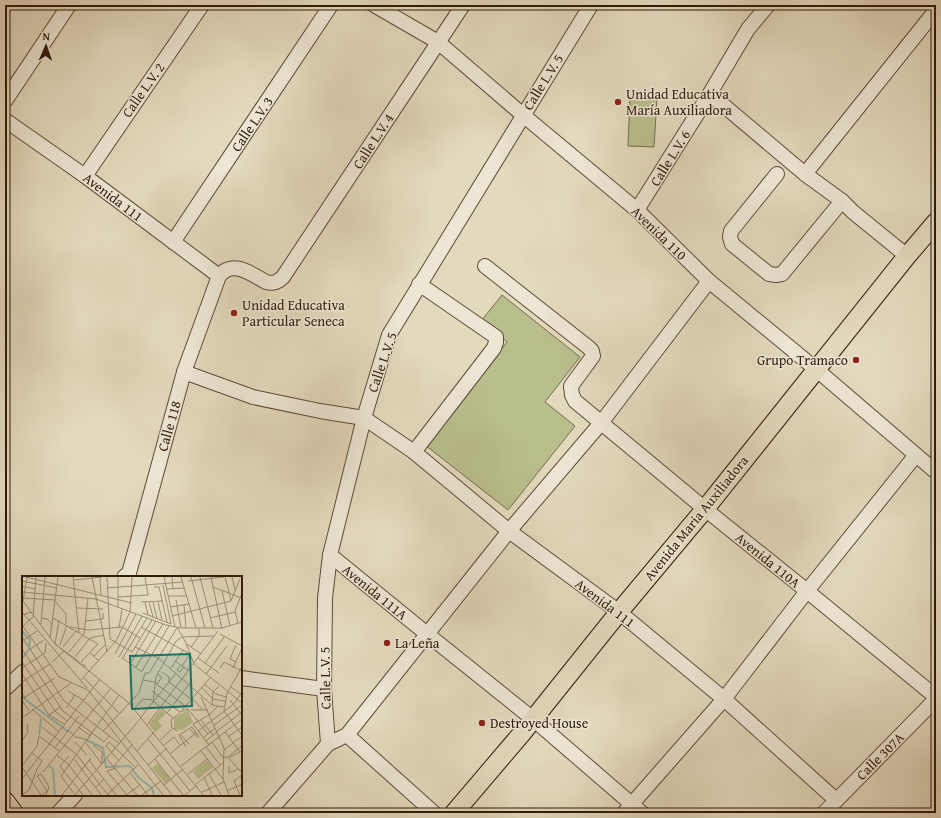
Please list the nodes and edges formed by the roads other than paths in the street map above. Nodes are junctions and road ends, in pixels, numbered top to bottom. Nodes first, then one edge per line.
1 (69, 5) edge
2 (202, 5) edge
3 (331, 5) edge
4 (374, 5) edge
5 (462, 5) edge
6 (591, 5) edge
7 (768, 5) edge
8 (936, 10) edge
9 (438, 42) junction
10 (709, 95) junction
11 (5, 101) edge
12 (523, 115) junction
13 (5, 120) edge
14 (777, 174) dead end
15 (805, 174) junction
16 (85, 176) junction
17 (842, 201) junction
18 (637, 210) junction
19 (936, 222) edge
20 (173, 242) junction
21 (907, 256) junction
22 (485, 266) dead end
23 (219, 276) junction
24 (709, 281) junction
25 (419, 284) junction
26 (817, 370) junction
27 (184, 372) junction
28 (364, 418) junction
29 (601, 423) junction
30 (414, 452) junction
31 (916, 455) junction
32 (936, 472) edge
33 (704, 509) junction
34 (509, 531) junction
35 (330, 555) junction
36 (125, 576) edge
37 (806, 591) junction
38 (619, 612) junction
39 (427, 634) junction
40 (22, 673) edge
41 (242, 678) edge
42 (5, 689) edge
43 (324, 689) junction
44 (936, 698) edge
45 (724, 699) junction
46 (533, 719) junction
47 (346, 735) junction
48 (328, 744) junction
49 (74, 796) edge
50 (836, 800) junction
51 (5, 801) edge
52 (632, 810) edge
53 (14, 813) edge
54 (58, 813) edge
55 (268, 813) edge
56 (434, 813) edge
57 (454, 813) edge
58 (824, 813) edge

1 - 11 street
2 - 16 street, Calle L.V. 2
3 - 20 street, Calle L.V. 3
4 - 9 street, Avenida 110
5 - 9 street, Calle L.V. 4
6 - 12 street, Calle L.V. 5
7 - 10 street, Calle L.V. 6
8 - 15 street
9 - 12 street, Avenida 110
9 - 23 street, Calle L.V. 4
10 - 15 street
10 - 18 street, Calle L.V. 6
12 - 18 street, Avenida 110
12 - 25 street, Calle L.V. 5
13 - 16 street, Avenida 111
14 - 17 street
15 - 17 street
16 - 20 street, Avenida 111
17 - 21 street
18 - 24 street, Avenida 110
19 - 21 main road, Avenida Maria Auxiliadora
20 - 23 street, Avenida 111
21 - 26 main road, Avenida Maria Auxiliadora
22 - 29 street, Avenida 110A
23 - 27 street, Calle 118
24 - 26 street, Avenida 110
24 - 29 street
25 - 28 street, Calle L.V. 5
25 - 30 street
26 - 31 street, Avenida 110
26 - 33 main road, Avenida Maria Auxiliadora
27 - 28 street
27 - 36 street, Calle 118
28 - 30 street, Avenida 111
28 - 35 street, Calle L.V. 5
29 - 33 street, Avenida 110A
29 - 34 street
30 - 34 street, Avenida 111
31 - 32 street, Avenida 110
31 - 37 street
33 - 37 street, Avenida 110A
33 - 38 main road, Avenida Maria Auxiliadora
34 - 38 street, Avenida 111
34 - 39 street
35 - 39 street, Avenida 111A
35 - 43 street, Calle L.V. 5
37 - 44 street, Avenida 110A
37 - 45 street
38 - 45 street, Avenida 111
38 - 46 main road, Avenida Maria Auxiliadora
39 - 46 street, Avenida 111A
39 - 47 street
40 - 42 street
41 - 43 street
43 - 48 street, Calle L.V. 5
44 - 50 street, Calle 307A
45 - 50 street, Avenida 111
45 - 52 street
46 - 52 street, Avenida 111A
46 - 57 main road, Avenida Maria Auxiliadora
47 - 48 street
47 - 56 street
48 - 55 street
49 - 54 street
50 - 58 street, Calle 307A
51 - 53 main road

